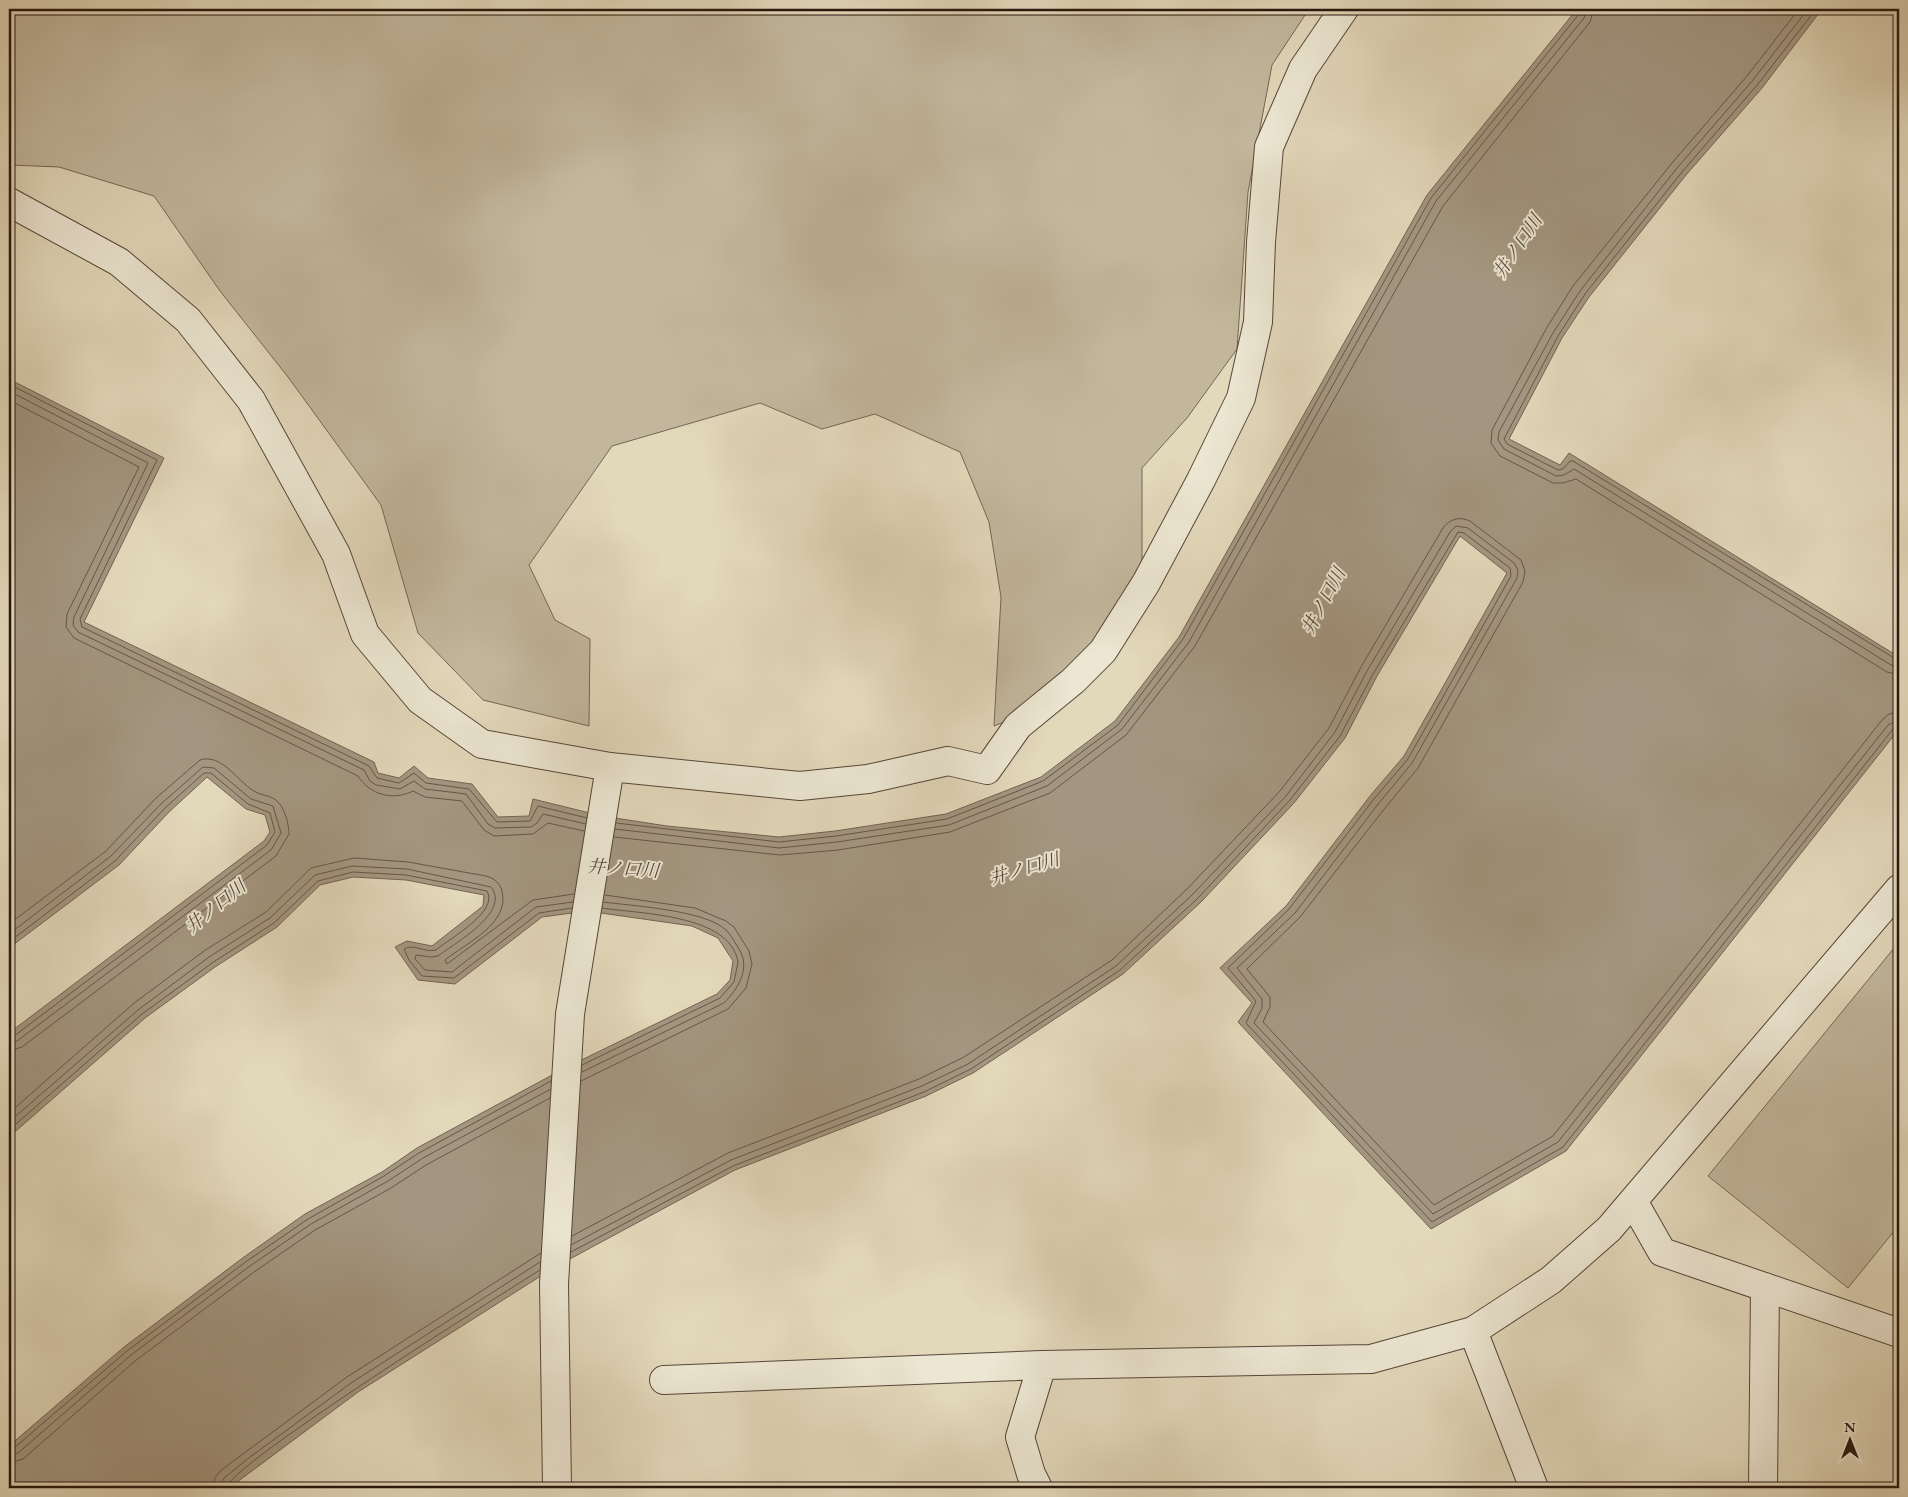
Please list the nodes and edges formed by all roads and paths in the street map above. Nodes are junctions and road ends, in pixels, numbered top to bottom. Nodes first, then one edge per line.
1 (1344, 9) edge
2 (9, 202) edge
3 (609, 779) junction
4 (1899, 888) edge
5 (1633, 1201) junction
6 (1765, 1287) junction
7 (1473, 1331) junction
8 (1899, 1332) edge
9 (1042, 1365) junction
10 (664, 1380) dead end
11 (557, 1488) edge
12 (1038, 1488) edge
13 (1534, 1488) edge
14 (1763, 1488) edge

1 - 3 street
2 - 3 street
3 - 11 street
4 - 5 street
5 - 6 street
5 - 7 street
6 - 8 street
6 - 14 street
7 - 9 street
7 - 13 street
9 - 10 street
9 - 12 street

